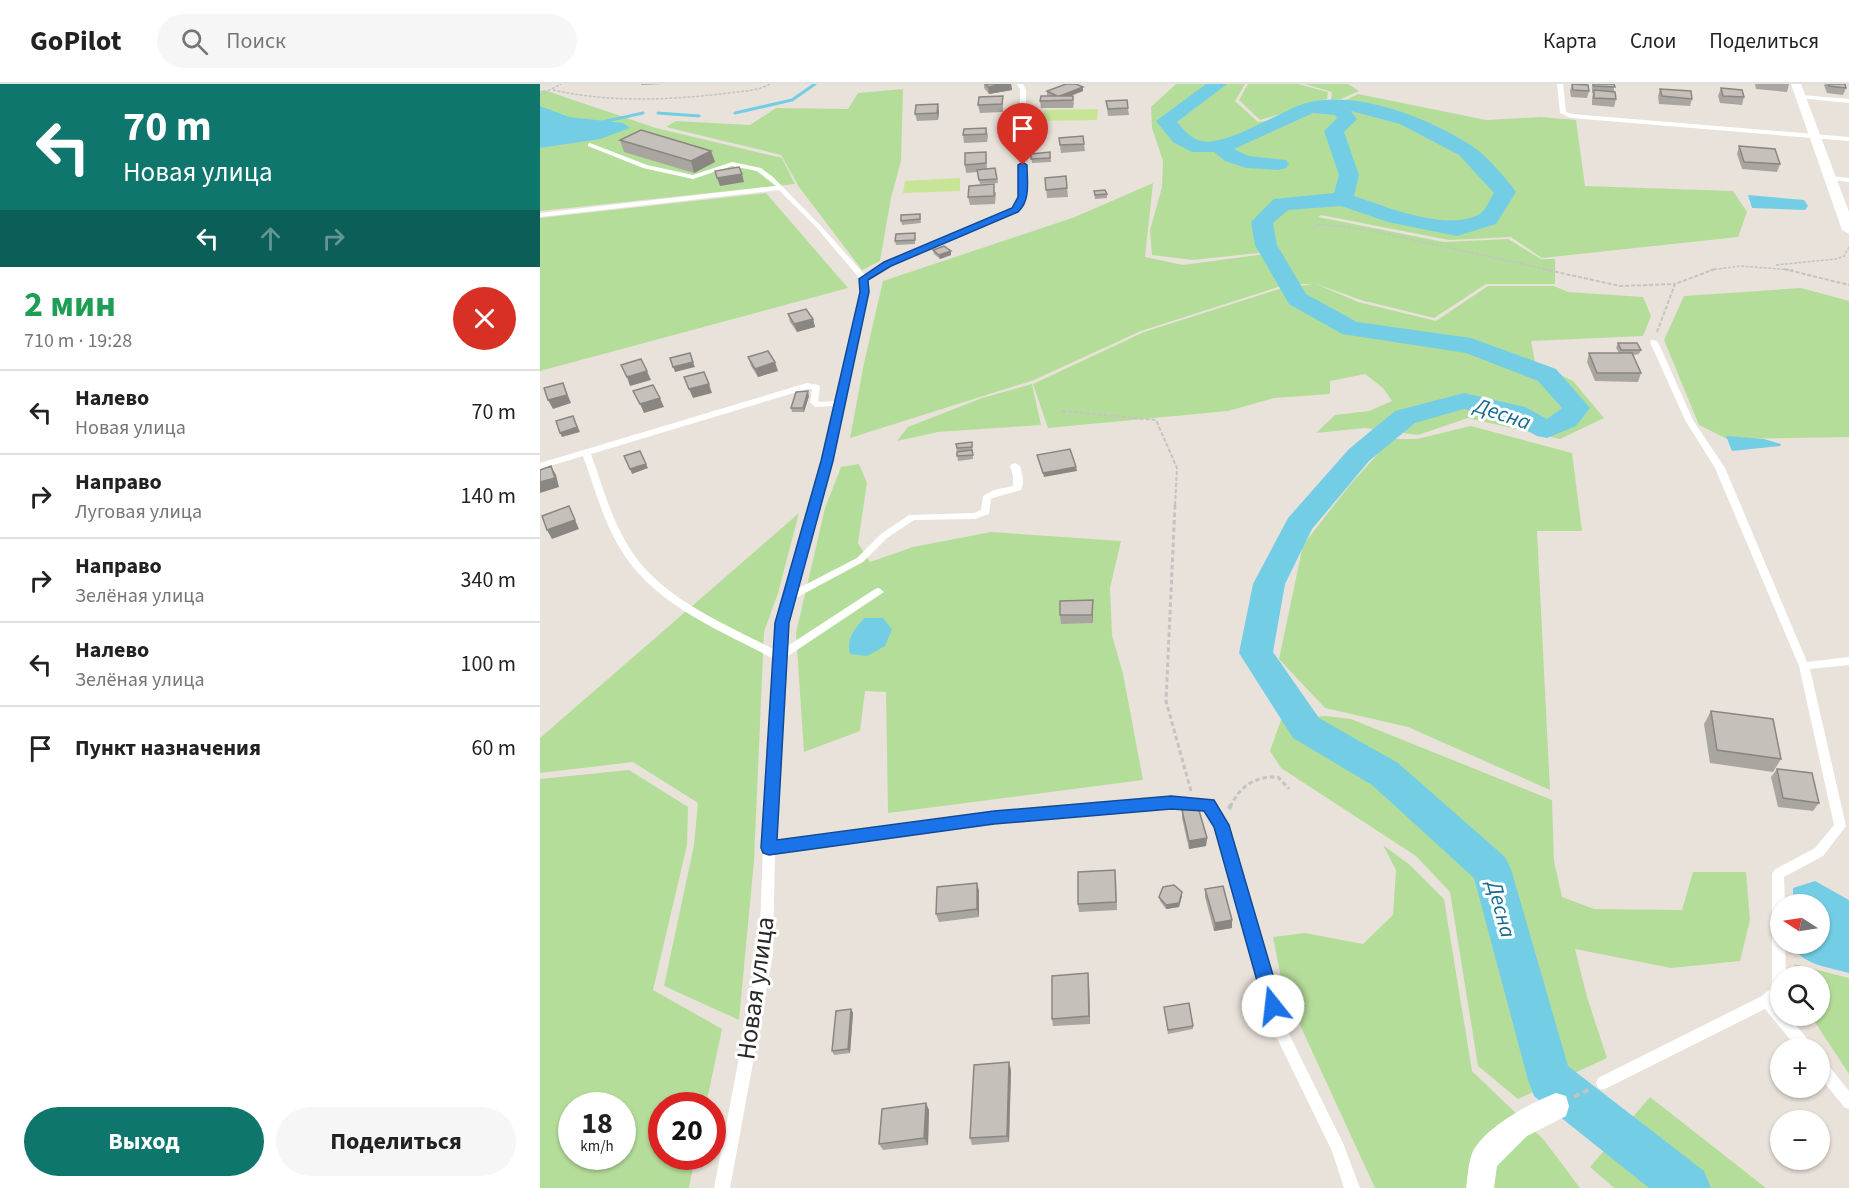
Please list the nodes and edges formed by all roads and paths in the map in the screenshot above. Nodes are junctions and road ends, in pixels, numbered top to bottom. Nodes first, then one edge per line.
1 (561, 84) edge
2 (770, 84) edge
3 (1020, 84) edge
4 (1560, 84) edge
5 (1796, 84) edge
6 (553, 90) junction
7 (540, 95) edge
8 (1801, 97) junction
9 (1849, 101) edge
10 (1814, 136) junction
11 (1849, 139) edge
12 (590, 145) dead end
13 (1829, 178) junction
14 (1849, 180) edge
15 (780, 188) junction
16 (540, 214) edge
17 (1313, 228) dead end
18 (1849, 230) edge
19 (1849, 247) edge
20 (1771, 266) junction
21 (864, 279) junction
22 (1675, 284) junction
23 (1849, 285) edge
24 (1654, 342) joint
25 (840, 403) junction
26 (1062, 411) dead end
27 (586, 452) junction
28 (540, 466) edge
29 (1015, 466) dead end
30 (879, 592) dead end
31 (789, 597) junction
32 (779, 657) junction
33 (1849, 661) edge
34 (1804, 666) junction
35 (1289, 789) dead end
36 (1195, 804) junction
37 (1222, 828) junction
38 (769, 848) junction
39 (1767, 1001) junction
40 (1798, 1038) edge
41 (1830, 1078) edge
42 (1603, 1083) joint
43 (1849, 1102) edge
44 (1556, 1106) joint
45 (722, 1188) edge
46 (1352, 1188) edge
47 (1480, 1188) edge

1 - 6 path
2 - 6 path
3 - 21 lane
4 - 10 lane
5 - 8 street
6 - 7 path
8 - 9 lane
8 - 10 street
10 - 11 lane
10 - 13 street
12 - 15 lane
13 - 14 lane
13 - 18 street
15 - 16 lane
15 - 21 lane
17 - 22 path
19 - 20 path
20 - 22 path
20 - 23 path
21 - 25 lane, Новая улица
22 - 24 path
24 - 34 lane
25 - 27 lane
25 - 31 lane, Новая улица
26 - 36 path
27 - 28 lane
27 - 32 lane
29 - 31 lane
30 - 32 lane
31 - 32 lane, Новая улица
32 - 38 lane, Новая улица
33 - 34 lane
34 - 39 lane
35 - 37 path
36 - 37 lane
36 - 38 lane
37 - 46 lane
38 - 45 lane, Новая улица
39 - 40 lane
39 - 42 lane
41 - 43 lane
42 - 44 path
44 - 47 street

